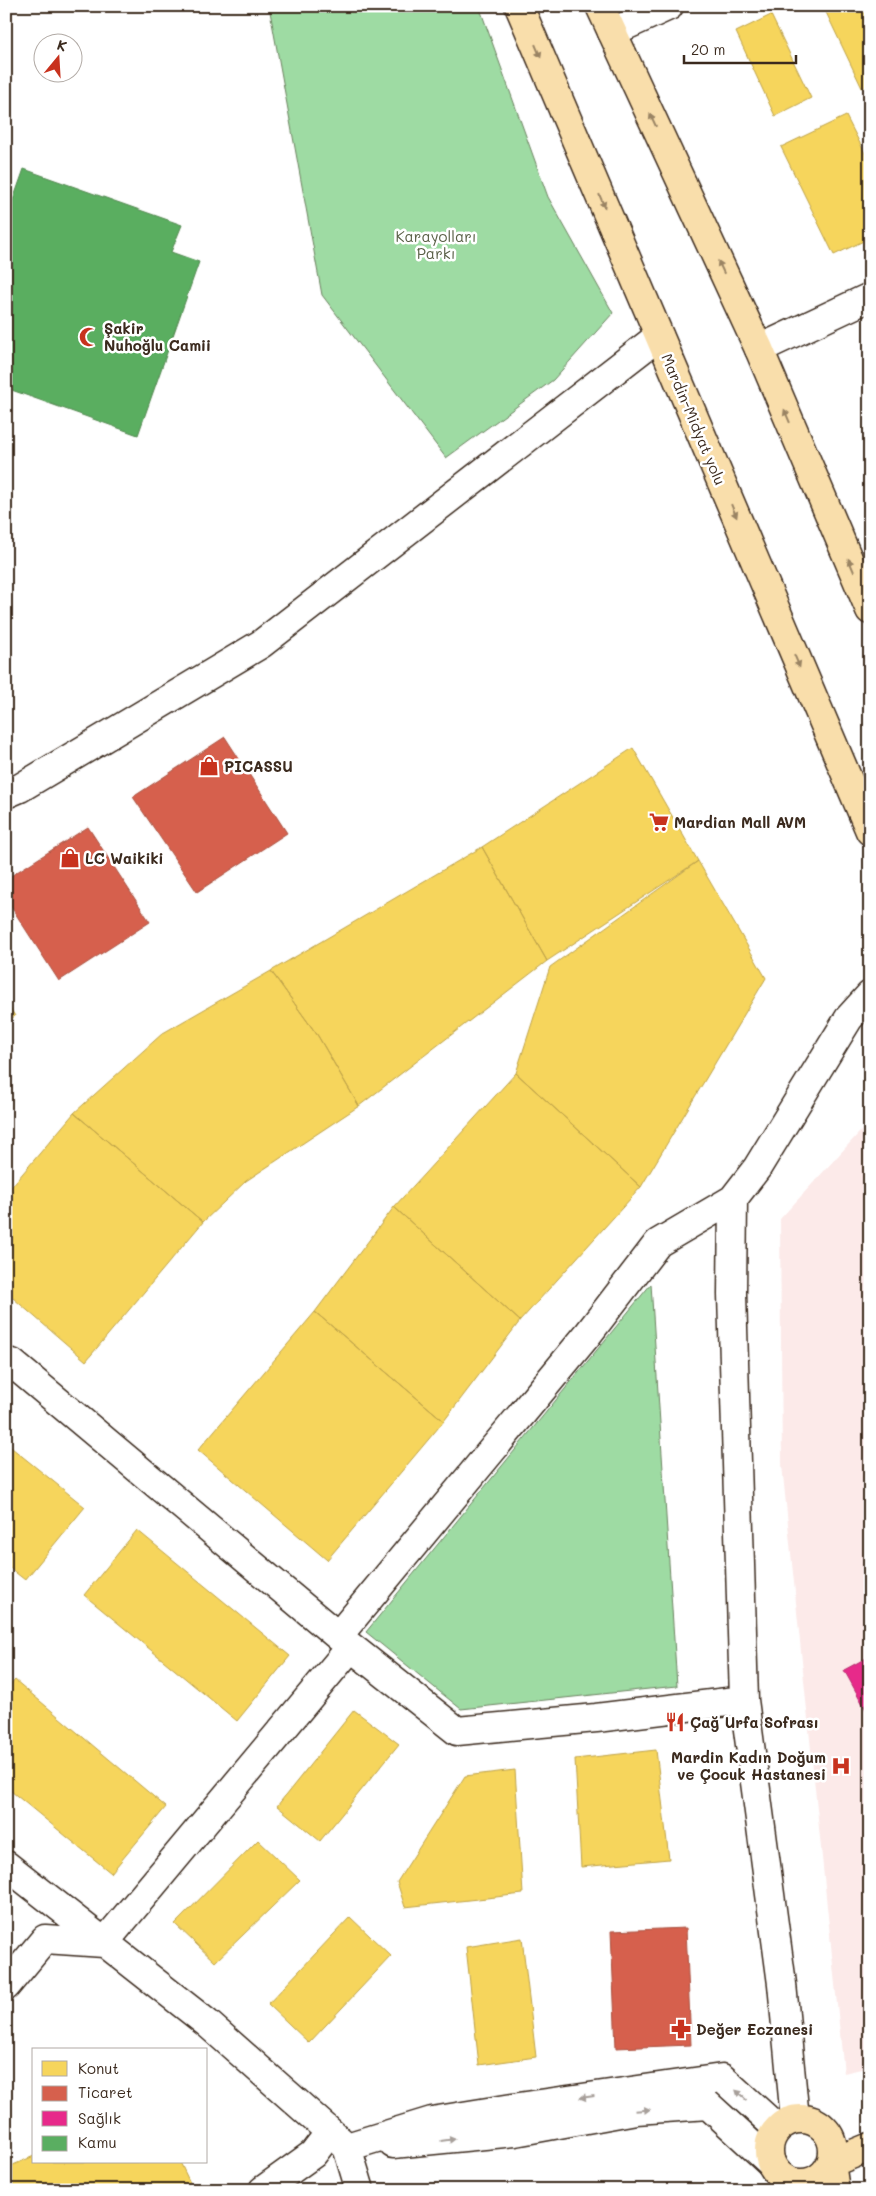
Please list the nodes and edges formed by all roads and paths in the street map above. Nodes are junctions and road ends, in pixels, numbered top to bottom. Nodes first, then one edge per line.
1 (519, 6) edge
2 (600, 6) edge
3 (669, 6) edge
4 (612, 32) junction
5 (870, 297) edge
6 (659, 336) junction
7 (758, 349) junction
8 (870, 610) edge
9 (6, 794) edge
10 (870, 831) edge
11 (870, 995) edge
12 (733, 1200) junction
13 (6, 1370) edge
14 (345, 1641) junction
15 (744, 1700) junction
16 (6, 1865) edge
17 (104, 1943) junction
18 (6, 1986) edge
19 (786, 2124) junction
20 (338, 2140) junction
21 (870, 2147) edge
22 (771, 2163) junction
23 (831, 2163) junction
24 (795, 2186) edge
25 (263, 2190) edge
26 (360, 2190) edge
27 (835, 2190) edge

1 -> 6 main road, Mardin-Midyat yolu
2 - 4 main road
3 - 4 street
7 -> 4 main road
5 - 7 street
6 - 9 street
6 -> 10 main road, Mardin-Midyat yolu
8 -> 7 main road
11 - 12 street
12 - 14 street
12 - 15 street
13 - 14 street
14 - 15 street
14 - 17 street
15 - 19 street
16 - 17 street
17 - 18 street
17 - 20 street
19 -> 20 street
19 - 22 main road
19 - 23 main road
20 -> 22 street
20 - 25 street
20 - 26 street
21 - 23 main road
22 - 24 main road
23 - 24 main road
23 - 27 main road

